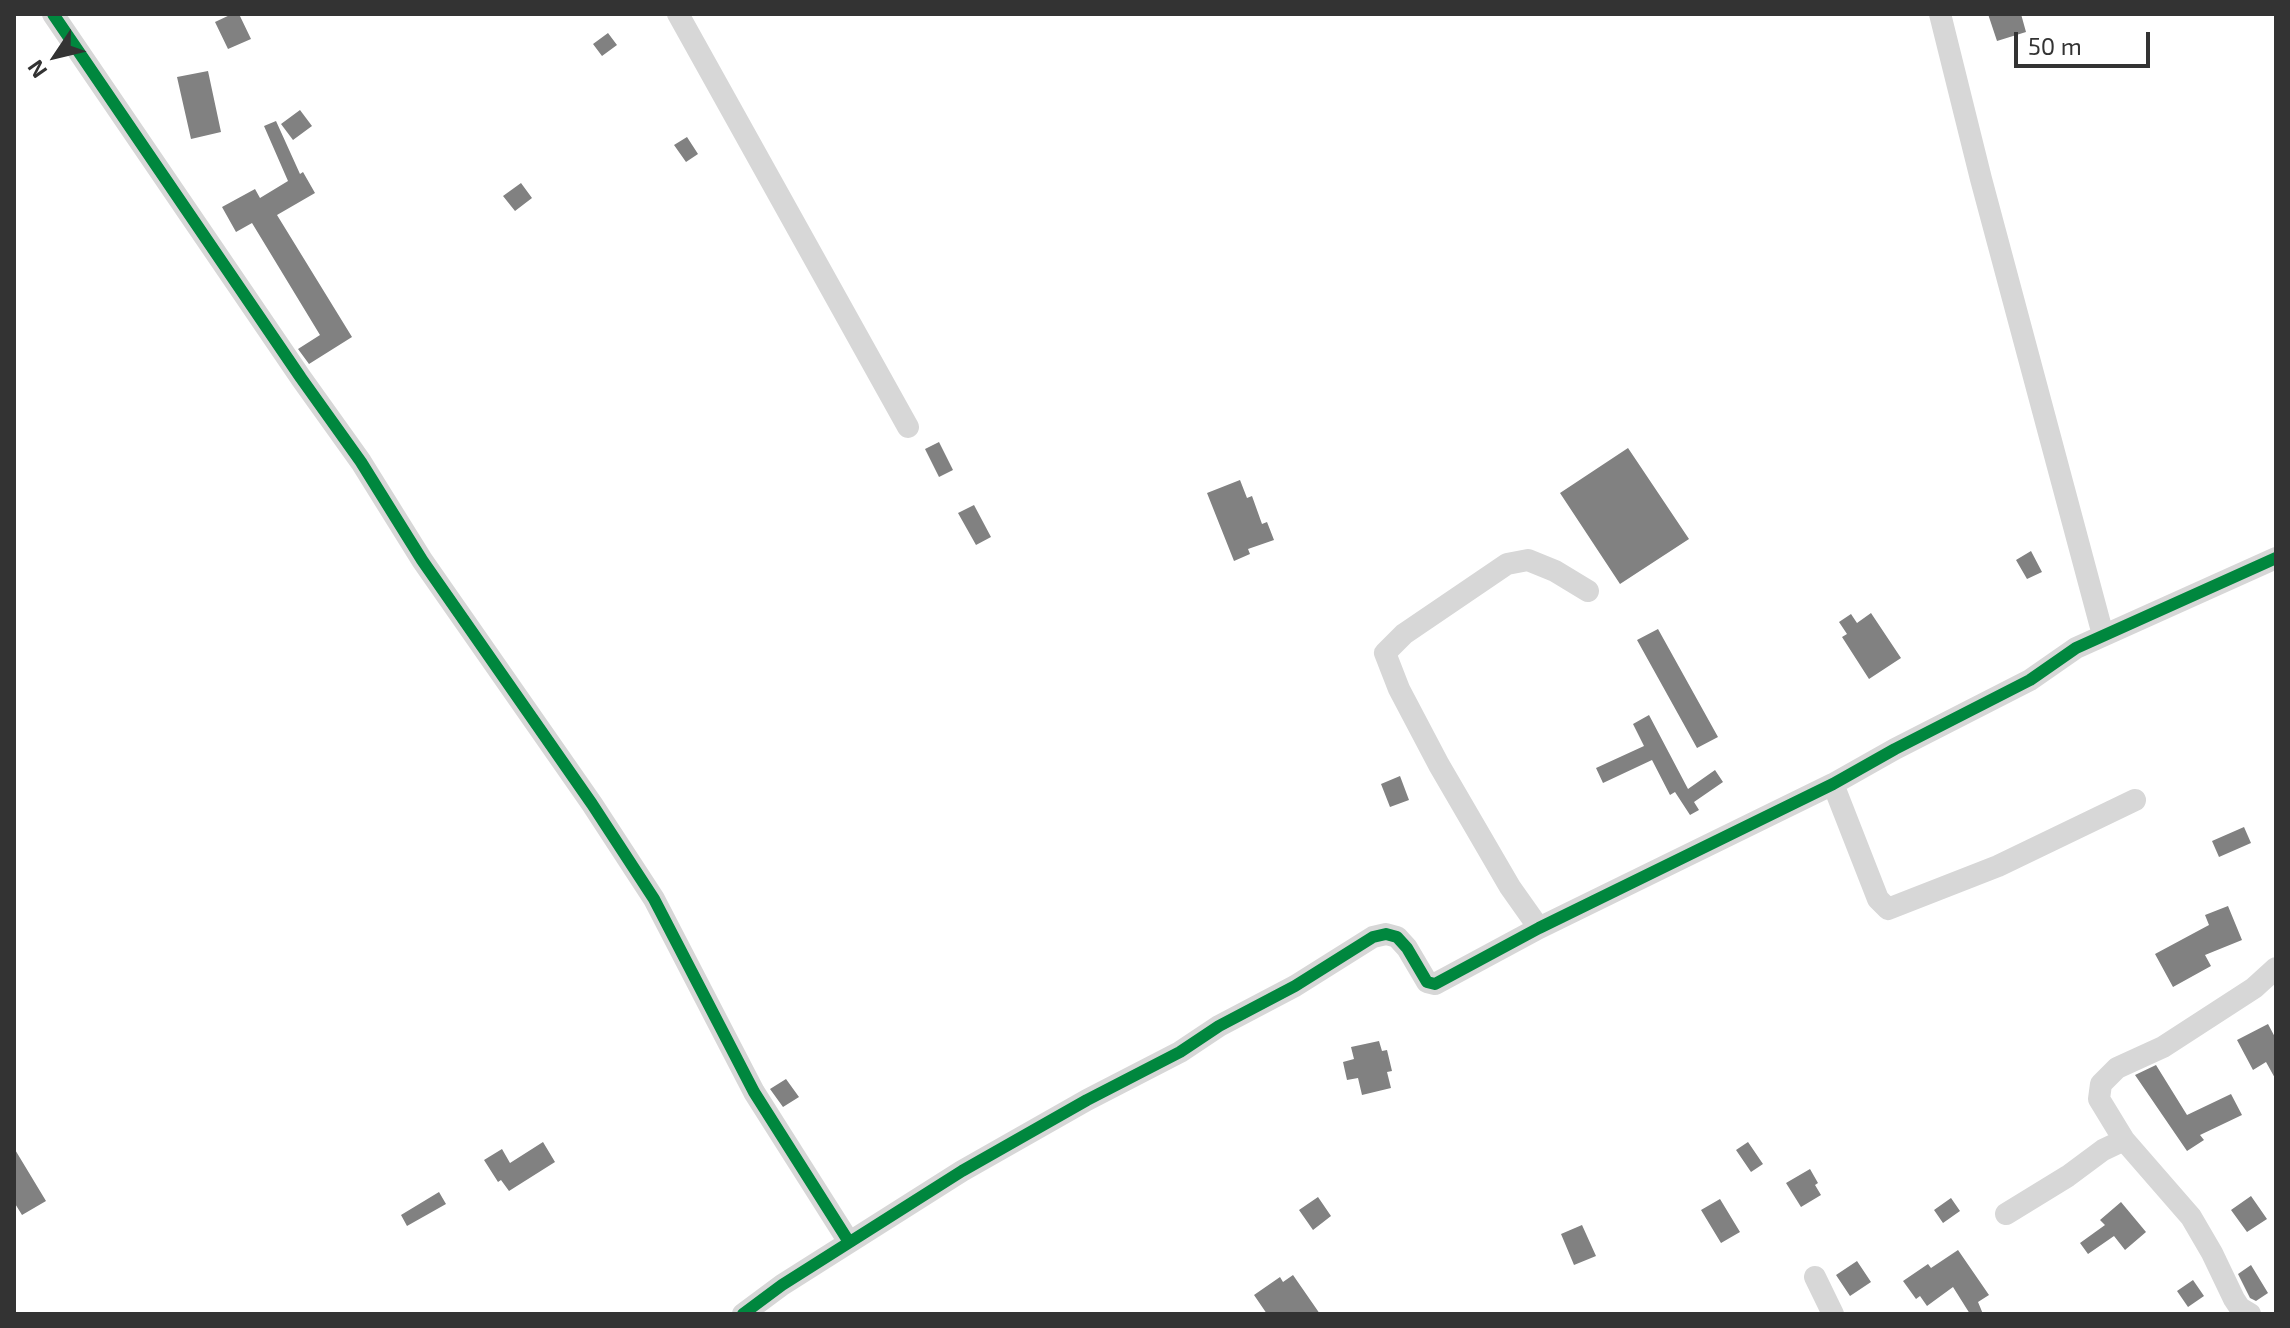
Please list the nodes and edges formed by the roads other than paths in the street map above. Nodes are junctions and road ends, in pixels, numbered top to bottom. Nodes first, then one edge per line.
1 (53, 14) edge
2 (678, 14) edge
3 (1940, 14) edge
4 (908, 427) dead end
5 (2276, 558) edge
6 (1588, 591) dead end
7 (2103, 635) junction
8 (1833, 784) junction
9 (2135, 800) dead end
10 (1539, 928) junction
11 (2276, 968) edge
12 (2124, 1140) junction
13 (2006, 1214) dead end
14 (849, 1242) junction
15 (1815, 1277) dead end
16 (743, 1314) edge
17 (1833, 1314) edge
18 (2250, 1314) edge

1 - 14 street
2 - 4 street
3 - 7 street
5 - 7 street
6 - 10 street
7 - 8 street
8 - 9 street
8 - 10 street
10 - 14 street
11 - 12 street
12 - 13 street
12 - 18 street
14 - 16 street
15 - 17 street

